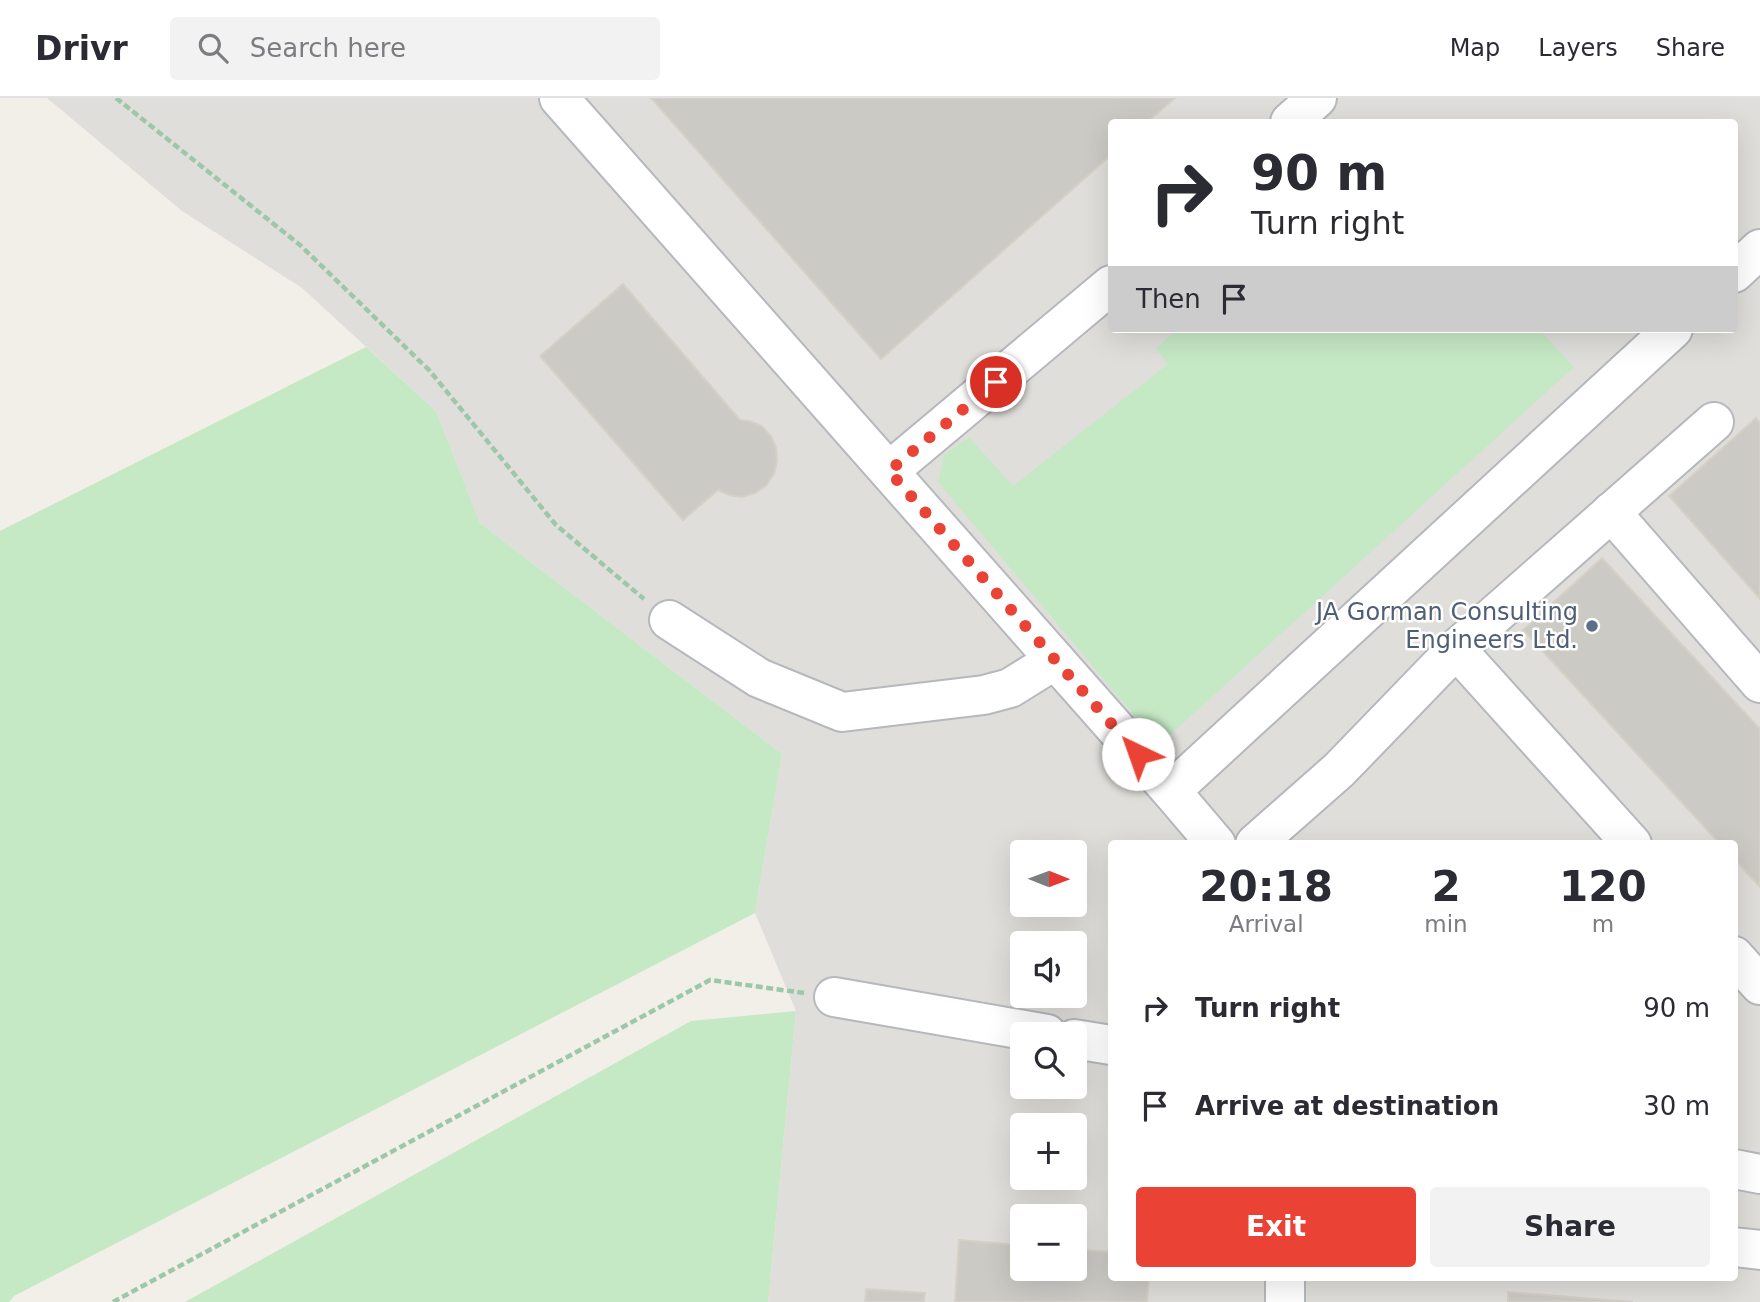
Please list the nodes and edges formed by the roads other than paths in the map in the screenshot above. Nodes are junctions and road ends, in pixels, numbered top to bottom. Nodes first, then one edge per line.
1 (559, 98) edge
2 (1317, 98) edge
3 (1293, 119) edge
4 (1760, 249) edge
5 (1738, 269) edge
6 (1108, 288) edge
7 (1669, 333) edge
8 (1714, 422) dead end
9 (889, 471) junction
10 (1611, 512) junction
11 (668, 620) road end
12 (1456, 649) junction
13 (1055, 660) junction
14 (1760, 683) edge
15 (1171, 791) junction
16 (1213, 840) edge
17 (1260, 840) edge
18 (1628, 840) edge
19 (1738, 960) edge
20 (1760, 985) edge
21 (834, 998) road end
22 (1010, 1028) edge
23 (1087, 1041) edge
24 (1108, 1045) edge
25 (1738, 1170) edge
26 (1760, 1174) edge
27 (1738, 1247) edge
28 (1760, 1250) edge
29 (1285, 1281) edge
30 (1286, 1302) edge

1 - 9 street
2 - 3 street
4 - 5 street
6 - 9 street
7 - 15 street
8 - 10 street
9 - 13 street
10 - 12 street
10 - 14 street
11 - 13 street
12 - 17 street
12 - 18 street
13 - 15 street
15 - 16 street
19 - 20 street
21 - 22 street
23 - 24 street
25 - 26 street
27 - 28 street
29 - 30 street

